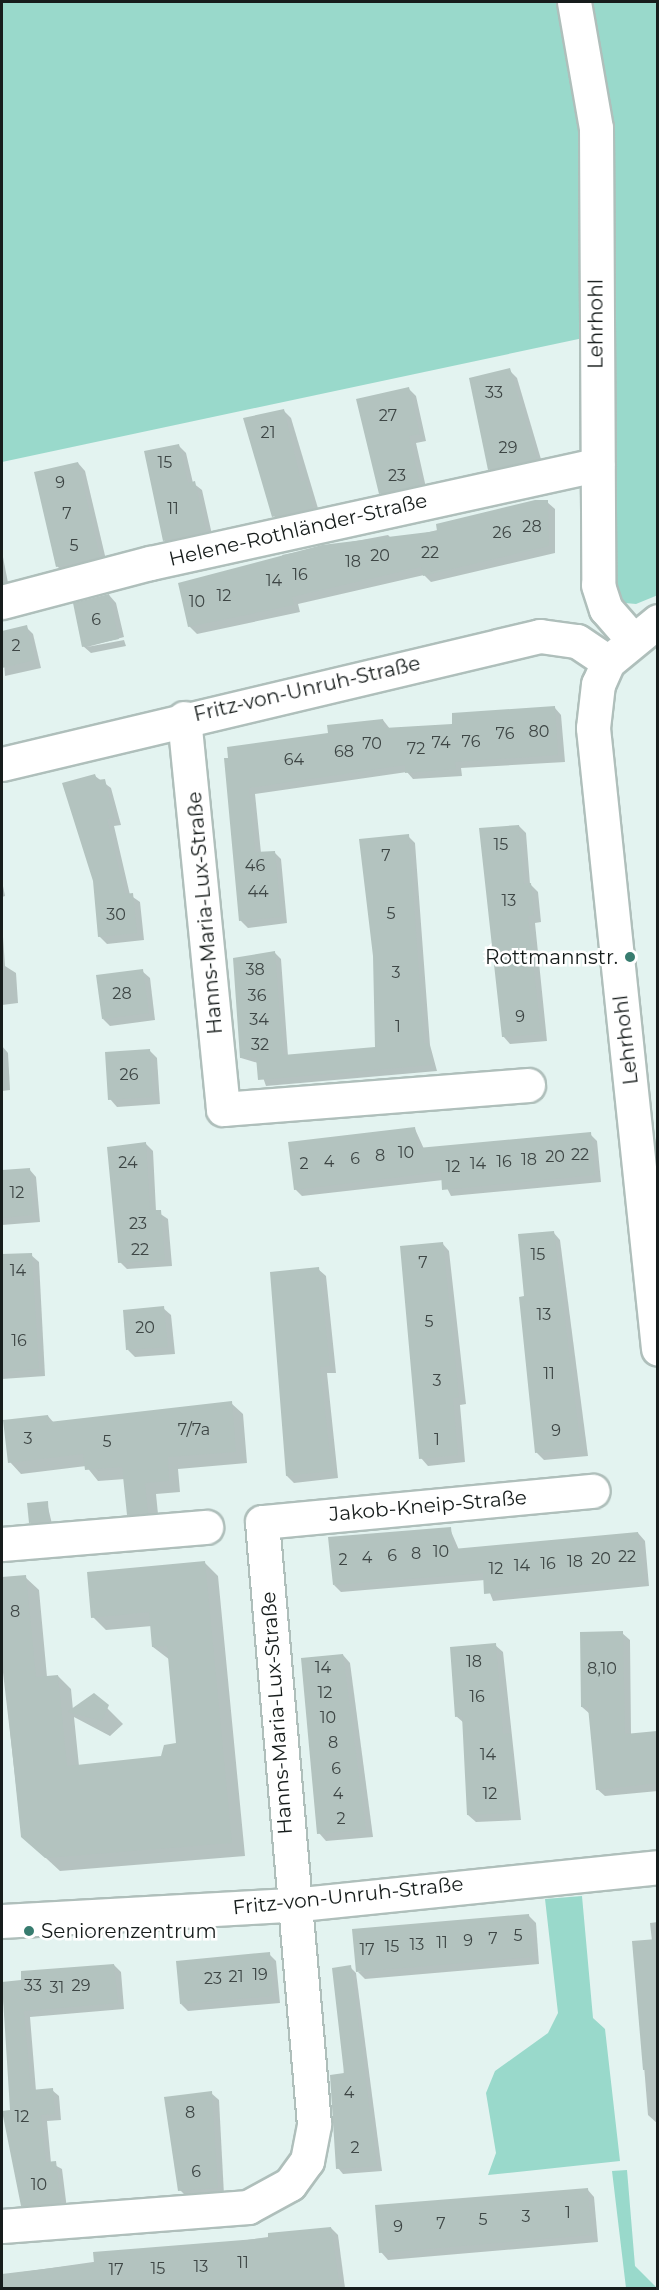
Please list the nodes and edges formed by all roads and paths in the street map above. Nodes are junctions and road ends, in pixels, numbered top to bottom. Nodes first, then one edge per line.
1 (574, 2) edge
2 (597, 465) junction
3 (2, 602) edge
4 (644, 629) edge
5 (608, 662) junction
6 (184, 718) junction
7 (2, 764) edge
8 (528, 1085) dead end
9 (657, 1349) edge
10 (594, 1491) dead end
11 (262, 1522) joint
12 (206, 1527) dead end
13 (2, 1544) edge
14 (657, 1867) edge
15 (292, 1905) junction
16 (2, 1921) edge
17 (2, 2226) edge

1 - 2 street, Lehrhohl
2 - 3 street, Helene-Rothländer-Straße
2 - 4 street, Lehrhohl
4 - 5 street
5 - 6 street, Fritz-von-Unruh-Straße
5 - 9 street, Lehrhohl
6 - 7 street, Fritz-von-Unruh-Straße
6 - 8 street, Hanns-Maria-Lux-Straße
10 - 11 street, Jakob-Kneip-Straße
11 - 15 street, Hanns-Maria-Lux-Straße
12 - 13 street
14 - 15 street, Fritz-von-Unruh-Straße
15 - 16 street, Fritz-von-Unruh-Straße
15 - 17 street, Hanns-Maria-Lux-Straße

